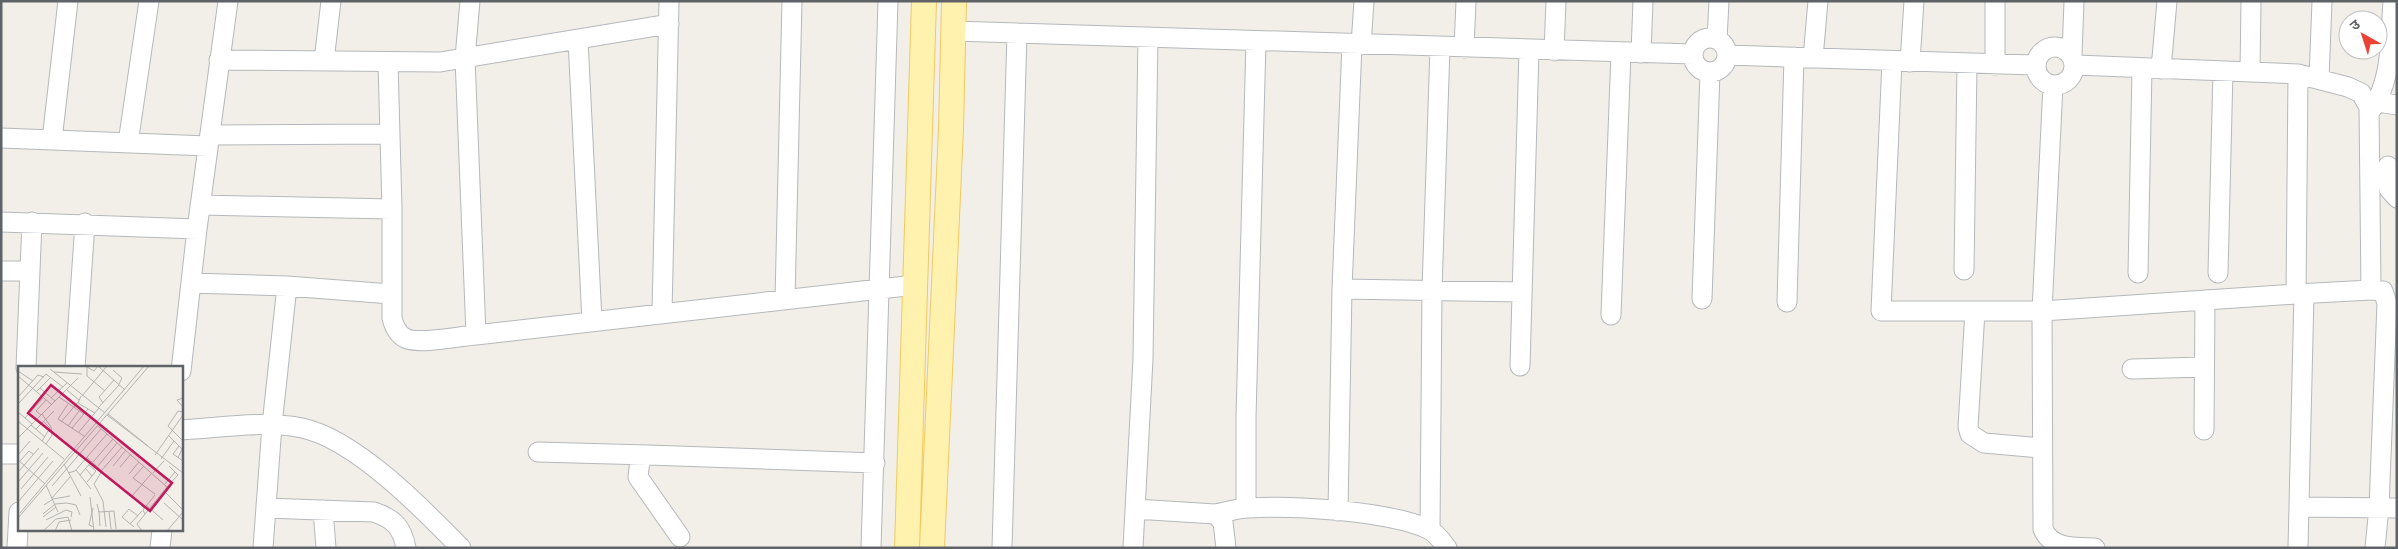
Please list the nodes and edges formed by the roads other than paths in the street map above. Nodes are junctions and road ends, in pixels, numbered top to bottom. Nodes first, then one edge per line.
1 (68, 1) edge
2 (149, 1) edge
3 (228, 1) edge
4 (331, 1) edge
5 (470, 1) edge
6 (669, 1) edge
7 (792, 1) edge
8 (888, 1) edge
9 (924, 1) edge
10 (954, 1) edge
11 (1364, 1) edge
12 (1466, 1) edge
13 (1556, 1) edge
14 (1643, 1) edge
15 (1720, 1) edge
16 (1818, 1) edge
17 (1914, 1) edge
18 (1995, 1) edge
19 (2074, 1) edge
20 (2167, 1) edge
21 (2251, 1) edge
22 (2322, 1) edge
23 (2393, 1) edge
24 (669, 24) junction
25 (954, 31) junction
26 (1016, 33) junction
27 (1148, 38) junction
28 (578, 40) junction
29 (1256, 41) junction
30 (1356, 44) junction
31 (1440, 47) junction
32 (1722, 47) junction
33 (1464, 48) junction
34 (1528, 50) junction
35 (1554, 51) junction
36 (1621, 53) junction
37 (1641, 53) junction
38 (1693, 54) junction
39 (1794, 57) junction
40 (465, 58) junction
41 (1813, 58) junction
42 (219, 60) junction
43 (2074, 60) junction
44 (324, 61) junction
45 (1901, 61) junction
46 (388, 62) junction
47 (1966, 64) junction
48 (1995, 64) junction
49 (2035, 65) junction
50 (2142, 68) junction
51 (2161, 69) junction
52 (2222, 71) junction
53 (1710, 72) junction
54 (2250, 72) junction
55 (2298, 74) junction
56 (2319, 79) junction
57 (2053, 85) junction
58 (2381, 107) edge
59 (389, 134) junction
60 (1, 138) edge
61 (52, 140) junction
62 (209, 140) junction
63 (128, 143) junction
64 (2369, 166) junction
65 (2392, 167) edge
66 (2397, 198) edge
67 (200, 205) junction
68 (392, 209) junction
69 (1, 222) edge
70 (32, 222) junction
71 (85, 223) junction
72 (197, 229) junction
73 (1964, 270) dead end
74 (1, 271) edge
75 (30, 271) junction
76 (2138, 273) dead end
77 (2218, 273) dead end
78 (191, 283) junction
79 (915, 285) junction
80 (287, 286) junction
81 (1342, 288) junction
82 (880, 289) junction
83 (1432, 290) junction
84 (2371, 290) junction
85 (1522, 292) junction
86 (391, 294) junction
87 (2300, 294) junction
88 (1702, 299) dead end
89 (786, 300) junction
90 (2205, 300) junction
91 (1787, 302) dead end
92 (1974, 311) junction
93 (2042, 311) junction
94 (662, 314) junction
95 (1611, 315) dead end
96 (592, 321) junction
97 (476, 334) junction
98 (26, 366) edge
99 (75, 366) edge
100 (182, 366) edge
101 (1520, 366) dead end
102 (2204, 367) junction
103 (2132, 369) dead end
104 (272, 425) junction
105 (182, 430) edge
106 (2204, 430) dead end
107 (2041, 448) junction
108 (538, 452) dead end
109 (1, 454) edge
110 (18, 454) edge
111 (648, 455) junction
112 (874, 463) junction
113 (2299, 507) junction
114 (2388, 507) edge
115 (266, 508) junction
116 (1246, 508) junction
117 (1135, 509) junction
118 (323, 510) junction
119 (1338, 512) junction
120 (1215, 514) junction
121 (18, 524) edge
122 (1430, 530) junction
123 (162, 532) edge
124 (680, 537) dead end
125 (16, 548) edge
126 (160, 548) edge
127 (263, 548) edge
128 (326, 548) edge
129 (406, 548) edge
130 (461, 548) edge
131 (871, 548) edge
132 (907, 548) edge
133 (932, 548) edge
134 (1002, 548) edge
135 (1133, 548) edge
136 (1226, 548) edge
137 (1446, 548) edge
138 (2095, 548) edge
139 (2298, 548) edge
140 (2375, 548) edge

1 - 61 street
2 - 63 street
3 - 42 street
4 - 44 street
5 - 40 street
6 - 24 street
7 - 89 street
8 - 82 street
9 - 79 main road
10 - 25 main road
11 - 30 street
12 - 33 street
13 - 35 street
14 - 37 street
15 - 32 street
16 - 41 street
17 - 45 street
18 - 48 street
19 - 43 street
20 - 51 street
21 - 54 street
22 - 56 street
23 - 58 street
24 - 28 street
24 - 94 street
25 - 26 street
25 - 133 main road
26 - 27 street
26 - 134 street
27 - 29 street
27 - 117 street
28 - 40 street
28 - 96 street
29 - 30 street
29 - 116 street
30 - 31 street
30 - 81 street
31 - 33 street
31 - 83 street
32 - 38 street
32 - 39 street
32 - 53 street
33 - 34 street
34 - 35 street
34 - 85 street
35 - 36 street
36 - 37 street
36 - 95 street
37 - 38 street
38 - 53 street
39 - 41 street
39 - 91 street
40 - 46 street
40 - 97 street
41 - 45 street
42 - 44 street
42 - 62 street
43 - 49 street
43 - 50 street
43 - 57 street
44 - 46 street
45 - 47 street
45 - 92 street
46 - 59 street
47 - 48 street
47 - 73 street
48 - 49 street
49 - 57 street
50 - 51 street
50 - 76 street
51 - 52 street
52 - 54 street
52 - 77 street
53 - 88 street
54 - 55 street
55 - 56 street
55 - 87 street
56 - 58 street
57 - 93 street
58 - 64 street
59 - 62 street
59 - 68 street
60 - 61 street
61 - 63 street
62 - 63 street
62 - 67 street
64 - 65 street
64 - 84 street
65 - 66 street
67 - 68 street
67 - 72 street
68 - 86 street
69 - 70 street
70 - 71 street
70 - 75 street
71 - 72 street
71 - 99 street
72 - 78 street
74 - 75 street
75 - 98 street
78 - 80 street
78 - 100 street
79 - 82 street
79 - 132 main road
80 - 86 street
80 - 104 street
81 - 83 street
81 - 119 street
82 - 89 street
82 - 112 street
83 - 85 street
83 - 122 street
84 - 87 street
84 - 114 street
85 - 101 street
86 - 97 street
87 - 90 street
87 - 113 street
89 - 94 street
90 - 93 street
90 - 102 street
92 - 93 street
92 - 107 street
93 - 107 street
94 - 96 street
96 - 97 street
102 - 103 street
102 - 106 street
104 - 105 street
104 - 115 street
104 - 130 street
107 - 138 street
108 - 111 street
109 - 110 street
111 - 112 street
111 - 124 street
112 - 131 street
113 - 114 street
113 - 139 street
114 - 140 street
115 - 118 street
115 - 127 street
116 - 119 street
116 - 120 street
117 - 120 street
117 - 135 street
118 - 128 street
118 - 129 street
119 - 122 street
120 - 136 street
121 - 125 street
122 - 137 street
123 - 126 street

